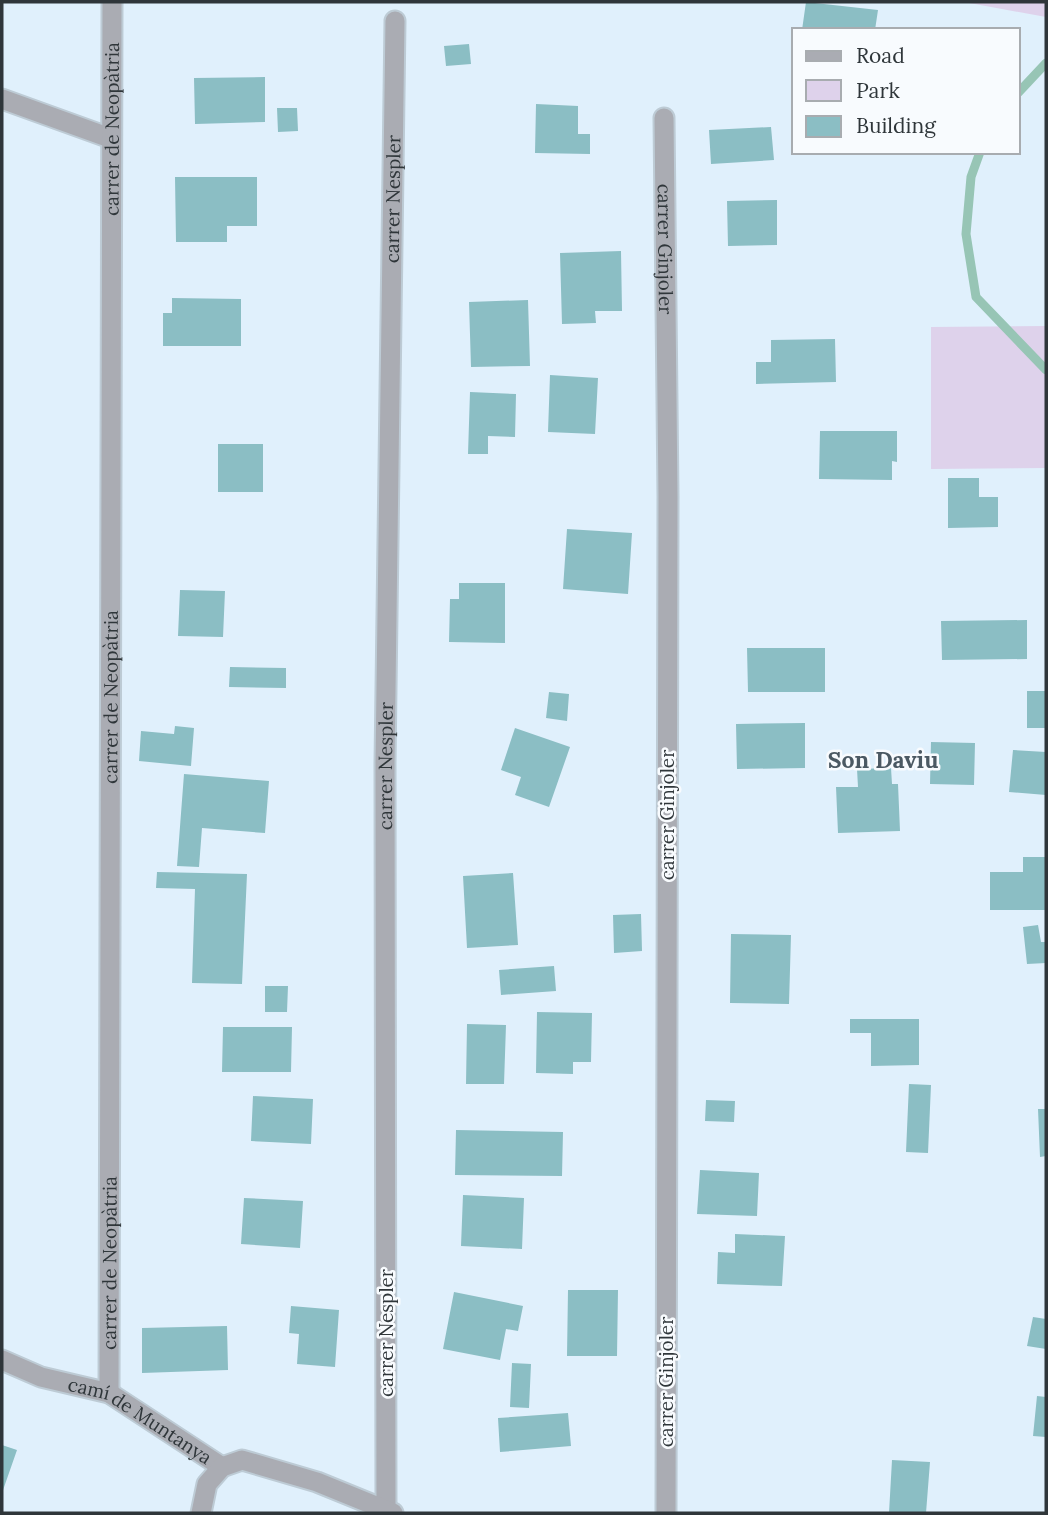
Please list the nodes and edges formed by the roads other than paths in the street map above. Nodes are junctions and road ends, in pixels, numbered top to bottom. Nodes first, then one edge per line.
1 (111, 2) edge
2 (395, 21) dead end
3 (2, 99) edge
4 (664, 118) dead end
5 (110, 138) junction
6 (2, 1360) edge
7 (109, 1393) junction
8 (222, 1467) junction
9 (389, 1512) edge
10 (201, 1513) edge
11 (666, 1513) edge

1 - 5 street, carrer de Neopàtria
2 - 9 street, carrer Nespler
3 - 5 street
4 - 11 street, carrer Ginjoler
5 - 7 street, carrer de Neopàtria
6 - 7 street, camí de Muntanya
7 - 8 street, camí de Muntanya
8 - 9 street, camí de Muntanya
8 - 10 street

